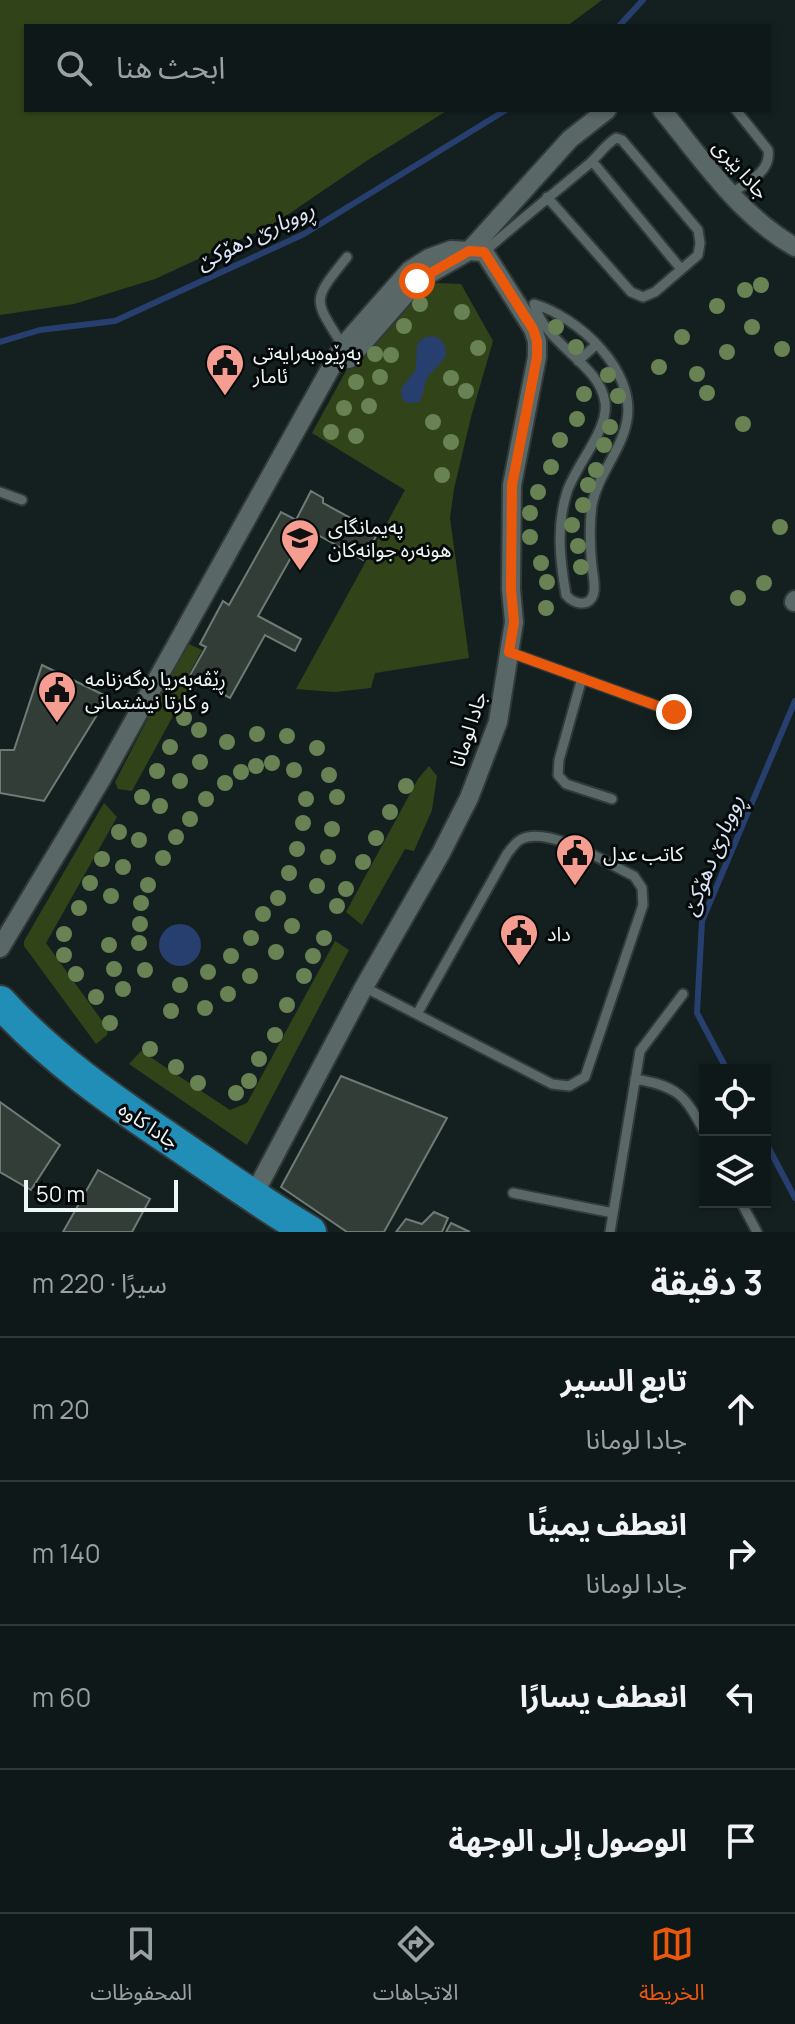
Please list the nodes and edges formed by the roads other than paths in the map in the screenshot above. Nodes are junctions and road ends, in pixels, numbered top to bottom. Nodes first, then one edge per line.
1 (604, 112) edge
2 (664, 112) edge
3 (738, 112) edge
4 (592, 161) junction
5 (730, 194) junction
6 (547, 197) junction
7 (795, 247) edge
8 (476, 251) junction
9 (347, 257) dead end
10 (681, 269) junction
11 (503, 284) junction
12 (534, 304) junction
13 (596, 345) junction
14 (343, 346) junction
15 (578, 361) junction
16 (0, 492) edge
17 (22, 500) dead end
18 (509, 652) junction
19 (582, 678) junction
20 (674, 712) dead end
21 (612, 799) dead end
22 (0, 948) edge
23 (0, 964) edge
24 (364, 987) junction
25 (683, 994) dead end
26 (0, 1002) edge
27 (417, 1014) junction
28 (635, 1079) junction
29 (699, 1122) edge
30 (513, 1193) dead end
31 (252, 1198) junction
32 (744, 1208) edge
33 (613, 1213) junction
34 (310, 1232) edge
35 (610, 1232) edge
36 (757, 1232) edge

1 - 8 street
2 - 5 street, جادا بێری
3 - 5 lane
4 - 6 lane
4 - 10 lane
4 - 10 lane
5 - 7 street, جادا بێری
6 - 8 lane
6 - 10 lane
8 - 11 street, جادا لومانا
8 - 14 street
8 - 23 street
9 - 14 lane
11 - 12 lane
11 - 18 street, جادا لومانا
12 - 13 lane
12 - 15 lane
13 - 15 lane
13 - 15 lane
14 - 22 street
16 - 17 lane
18 - 19 lane
18 - 24 street, جادا لومانا
19 - 20 lane
19 - 21 lane
24 - 27 lane
24 - 31 street, جادا لومانا
25 - 28 lane
26 - 31 highway, جادا کاوه
27 - 27 lane
28 - 29 lane
28 - 33 lane
30 - 33 lane
31 - 34 highway, جادا کاوه
32 - 36 lane
33 - 35 lane

